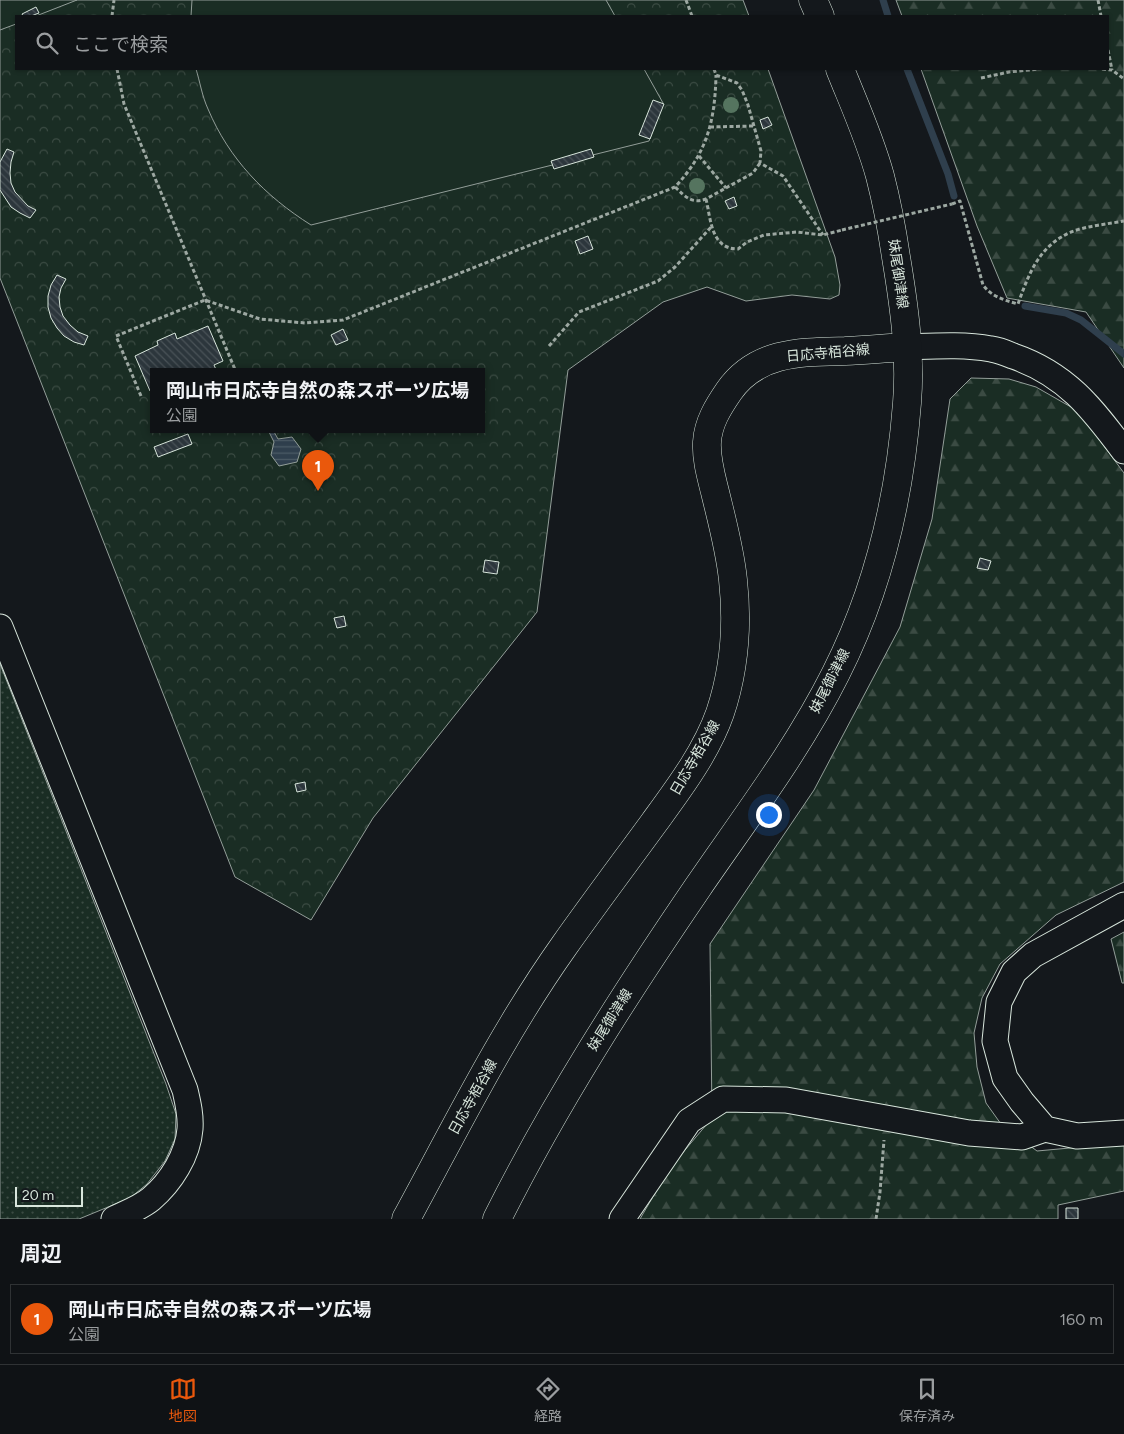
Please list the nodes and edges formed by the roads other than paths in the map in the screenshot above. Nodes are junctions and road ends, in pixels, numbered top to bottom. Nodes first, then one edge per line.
1 (813, 0) edge
2 (820, 15) edge
3 (840, 70) edge
4 (907, 347) junction
5 (1124, 451) edge
6 (0, 627) edge
7 (1124, 905) edge
8 (1045, 1129) junction
9 (1124, 1132) edge
10 (114, 1219) edge
11 (406, 1219) edge
12 (497, 1219) edge
13 (622, 1219) edge

1 - 2 main road
3 - 4 main road, 妹尾御津線
4 - 5 street
4 - 11 main road, 日応寺栢谷線
4 - 12 main road, 妹尾御津線
6 - 10 street
7 - 8 street
8 - 9 street
8 - 13 street

